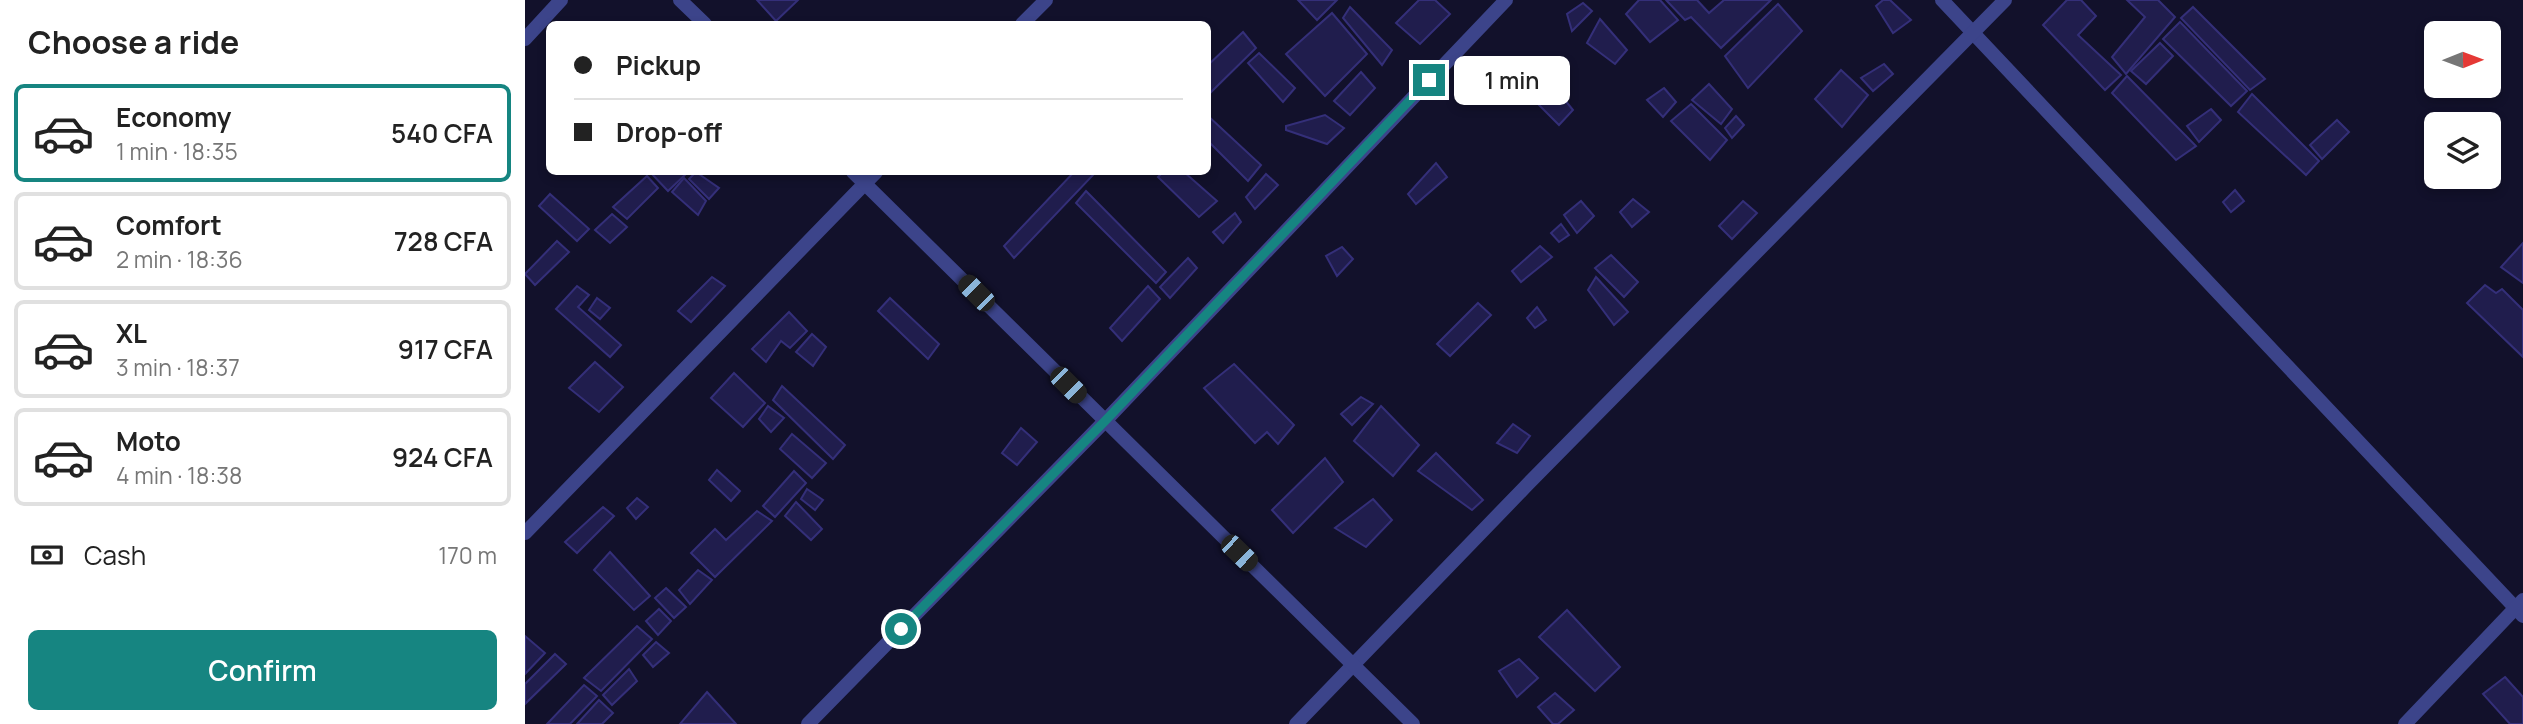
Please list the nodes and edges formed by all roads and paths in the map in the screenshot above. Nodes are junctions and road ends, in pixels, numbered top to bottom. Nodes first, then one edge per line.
1 (561, 0) edge
2 (680, 0) edge
3 (1046, 0) edge
4 (1506, 0) edge
5 (1942, 0) edge
6 (2005, 0) edge
7 (702, 21) edge
8 (1024, 21) edge
9 (1973, 31) junction
10 (525, 38) edge
11 (856, 175) edge
12 (873, 175) edge
13 (865, 183) junction
14 (1105, 421) junction
15 (525, 533) edge
16 (2520, 608) edge
17 (1354, 666) junction
18 (808, 724) edge
19 (1296, 724) edge
20 (1413, 724) edge
21 (2405, 724) edge

1 - 10 street
2 - 7 street
3 - 8 street
4 - 14 street
5 - 9 street
6 - 9 street
9 - 16 street
9 - 17 street
11 - 13 street
12 - 13 street
13 - 14 street
13 - 15 street
14 - 17 street
14 - 18 street
16 - 21 street
17 - 19 street
17 - 20 street

